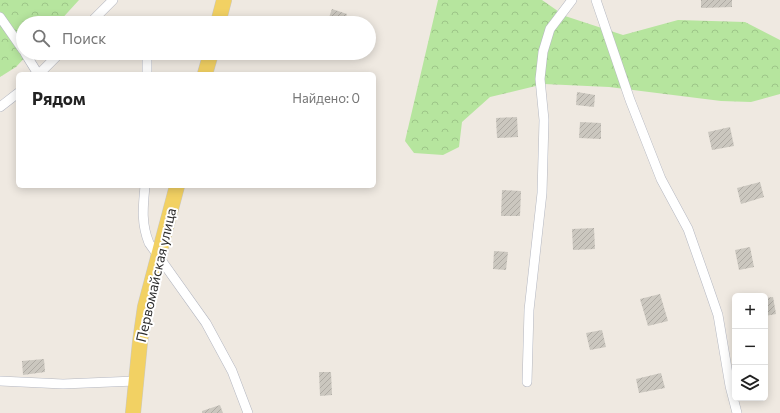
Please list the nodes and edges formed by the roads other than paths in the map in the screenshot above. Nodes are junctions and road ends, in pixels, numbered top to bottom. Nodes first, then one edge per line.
1 (113, 0) edge
2 (224, 0) edge
3 (572, 0) edge
4 (596, 0) edge
5 (97, 16) edge
6 (220, 16) edge
7 (0, 17) edge
8 (16, 40) edge
9 (30, 60) edge
10 (53, 60) edge
11 (147, 60) edge
12 (209, 60) edge
13 (38, 72) edge
14 (41, 72) edge
15 (147, 72) edge
16 (206, 72) edge
17 (16, 95) edge
18 (0, 107) edge
19 (145, 188) edge
20 (176, 188) edge
21 (159, 256) junction
22 (0, 381) edge
23 (135, 381) junction
24 (527, 382) dead end
25 (133, 413) edge
26 (248, 413) edge
27 (737, 413) edge

1 - 5 street
2 - 6 main road
3 - 24 street
4 - 27 street
7 - 8 street
9 - 13 street
10 - 14 street
11 - 15 street
12 - 16 main road
17 - 18 street
19 - 21 street
20 - 21 main road, Первомайская улица
21 - 23 main road, Первомайская улица
21 - 26 street
22 - 23 street
23 - 25 main road, Первомайская улица

